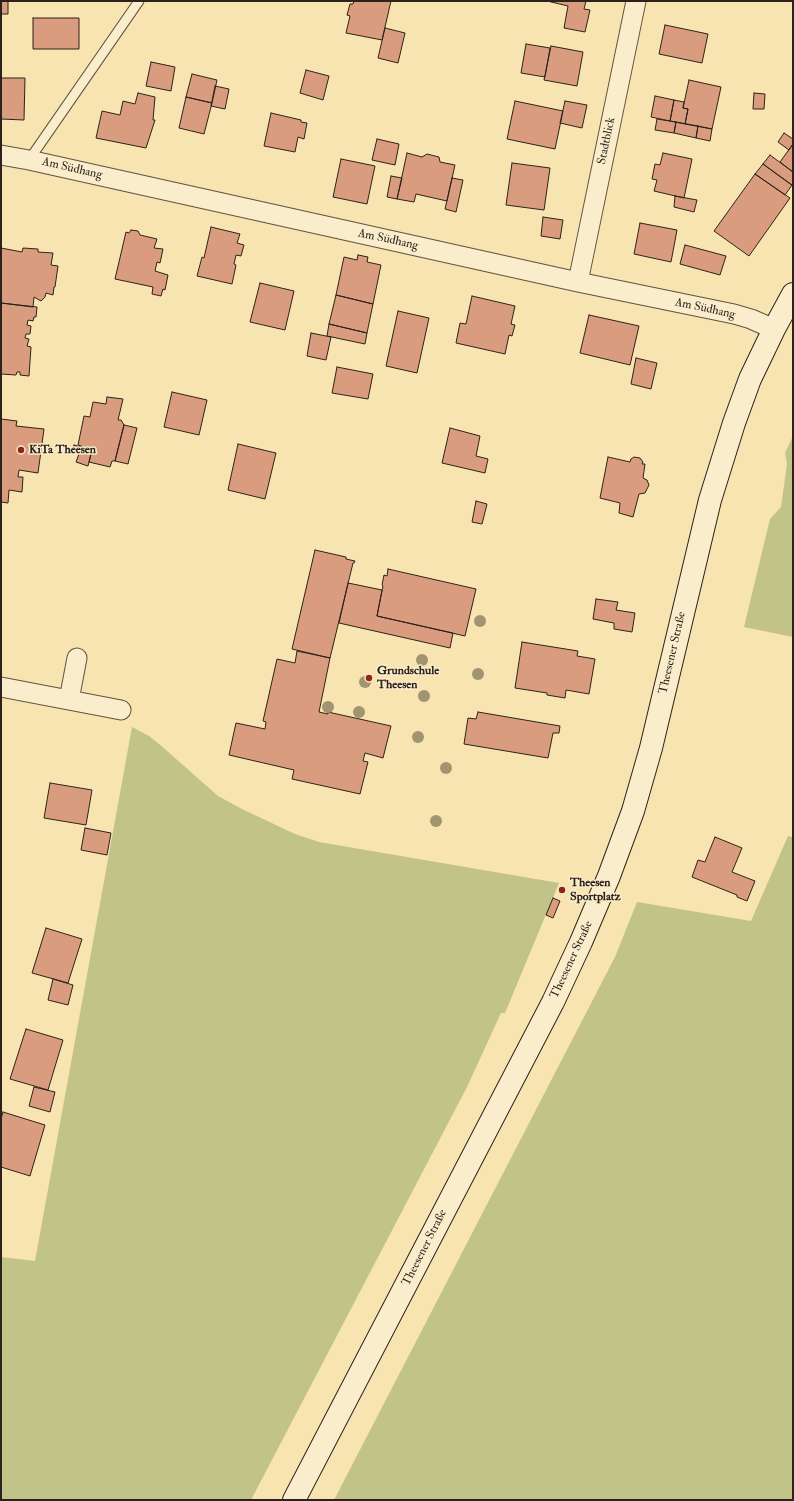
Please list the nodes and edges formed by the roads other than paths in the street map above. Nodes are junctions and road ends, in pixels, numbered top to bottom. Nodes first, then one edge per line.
1 (139, 1) edge
2 (636, 1) edge
3 (1, 155) edge
4 (30, 160) junction
5 (578, 282) junction
6 (793, 294) edge
7 (774, 329) junction
8 (77, 658) dead end
9 (1, 687) edge
10 (69, 700) junction
11 (121, 710) dead end
12 (294, 1500) edge

1 - 4 lane
2 - 5 street, Stadtblick
3 - 4 street, Am Südhang
4 - 5 street, Am Südhang
5 - 7 street, Am Südhang
6 - 7 street, Theesener Straße
7 - 12 street, Theesener Straße
8 - 10 street
9 - 10 street
10 - 11 street

